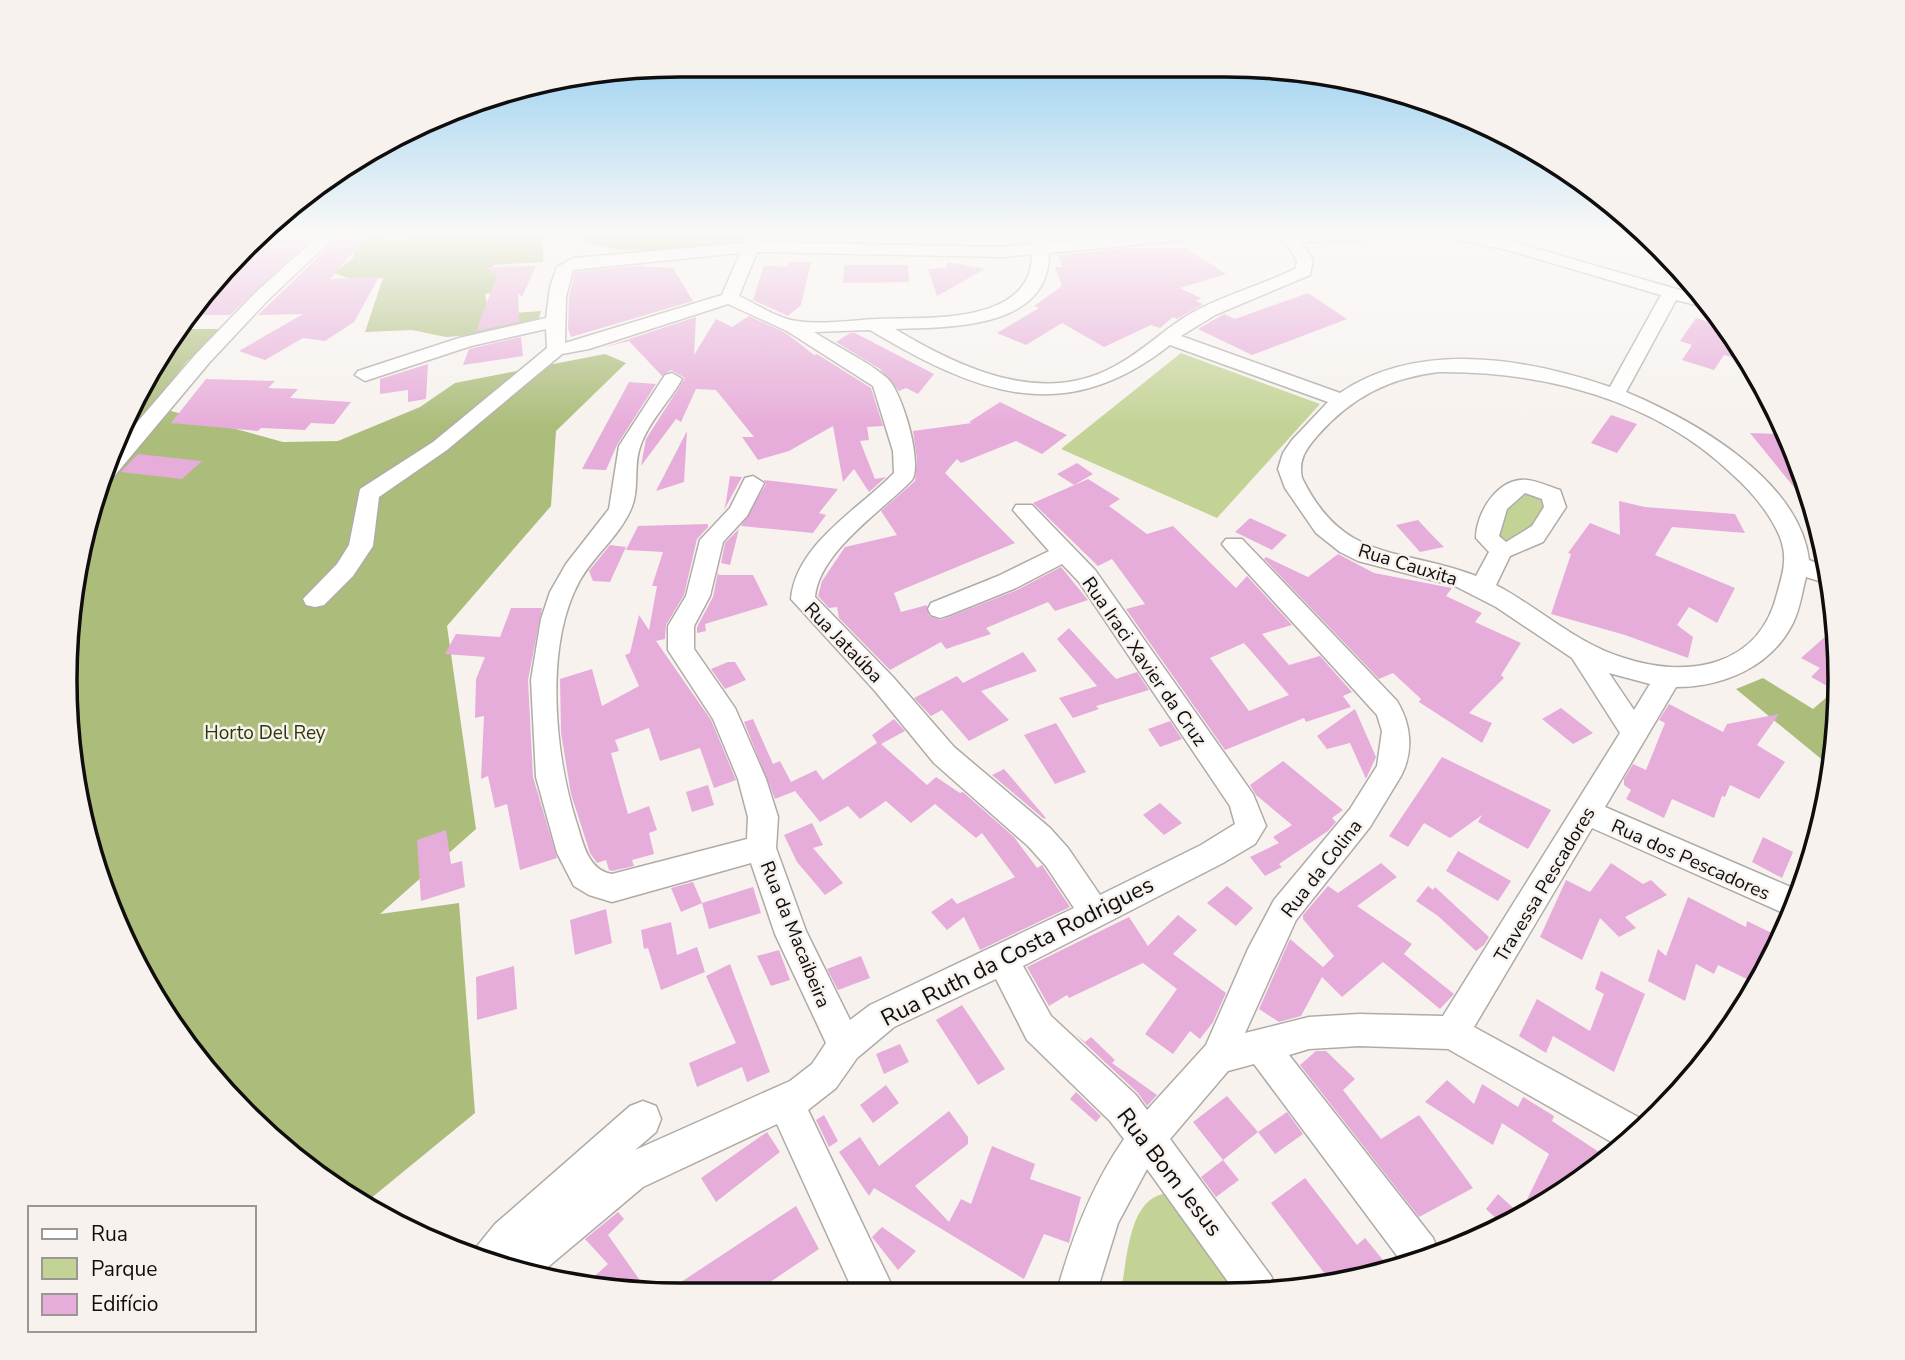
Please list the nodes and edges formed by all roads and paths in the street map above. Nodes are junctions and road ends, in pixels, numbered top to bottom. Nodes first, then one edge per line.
1 (260, 298) edge
2 (559, 298) edge
3 (727, 298) edge
4 (730, 298) edge
5 (1021, 298) edge
6 (1241, 298) edge
7 (1668, 298) edge
8 (555, 322) junction
9 (874, 326) junction
10 (793, 327) junction
11 (1165, 337) junction
12 (556, 350) junction
13 (365, 375) dead end
14 (672, 379) dead end
15 (1615, 395) junction
16 (1341, 400) junction
17 (121, 454) edge
18 (753, 482) dead end
19 (1024, 510) dead end
20 (1234, 544) dead end
21 (1501, 551) dead end
22 (1066, 552) junction
23 (1797, 564) junction
24 (1818, 573) edge
25 (1482, 588) junction
26 (315, 598) dead end
27 (940, 609) dead end
28 (1581, 652) junction
29 (1667, 679) junction
30 (1634, 733) junction
31 (1588, 813) junction
32 (1252, 822) joint
33 (761, 848) junction
34 (1786, 900) edge
35 (1094, 912) junction
36 (1003, 960) junction
37 (1452, 1033) junction
38 (1260, 1045) junction
39 (845, 1046) junction
40 (1218, 1057) junction
41 (786, 1104) junction
42 (643, 1119) dead end
43 (1626, 1130) edge
44 (1147, 1138) junction
45 (1418, 1251) edge
46 (495, 1254) edge
47 (523, 1262) edge
48 (1251, 1282) edge
49 (871, 1283) edge
50 (1080, 1283) edge

1 - 17 street
2 - 8 street
3 - 12 street
4 - 10 street, Rua Jataúba
5 - 9 street
6 - 11 street
7 - 15 street
8 - 12 street
8 - 13 street
9 - 10 street
9 - 11 street
10 - 35 street, Rua Jataúba
11 - 16 street
12 - 26 street
14 - 33 street
15 - 16 street, Rua Cauxita
15 - 23 street
16 - 25 street, Rua Cauxita
18 - 33 street, Rua da Macaibeira
19 - 22 street, Rua Iraci Xavier da Cruz
20 - 40 street, Rua da Colina
21 - 25 street
22 - 27 street
22 - 32 street, Rua Iraci Xavier da Cruz
23 - 24 street
23 - 29 street, Rua Cauxita
25 - 28 street, Rua Cauxita
28 - 29 street, Rua Cauxita
28 - 30 street
29 - 30 street, Travessa Pescadores
30 - 31 street, Travessa Pescadores
31 - 34 street, Rua dos Pescadores
31 - 37 street, Travessa Pescadores
32 - 35 street, Rua Ruth da Costa Rodrigues
33 - 39 street, Rua da Macaibeira
35 - 36 street, Rua Ruth da Costa Rodrigues
36 - 39 street, Rua Ruth da Costa Rodrigues
36 - 44 street, Rua Bom Jesus
37 - 38 street
37 - 43 street
38 - 40 street
38 - 45 street
39 - 41 street, Rua Ruth da Costa Rodrigues
40 - 44 street, Rua da Colina
41 - 47 street, Rua Ruth da Costa Rodrigues
41 - 49 street
42 - 46 street
44 - 48 street, Rua Bom Jesus
44 - 50 street, Rua da Colina

